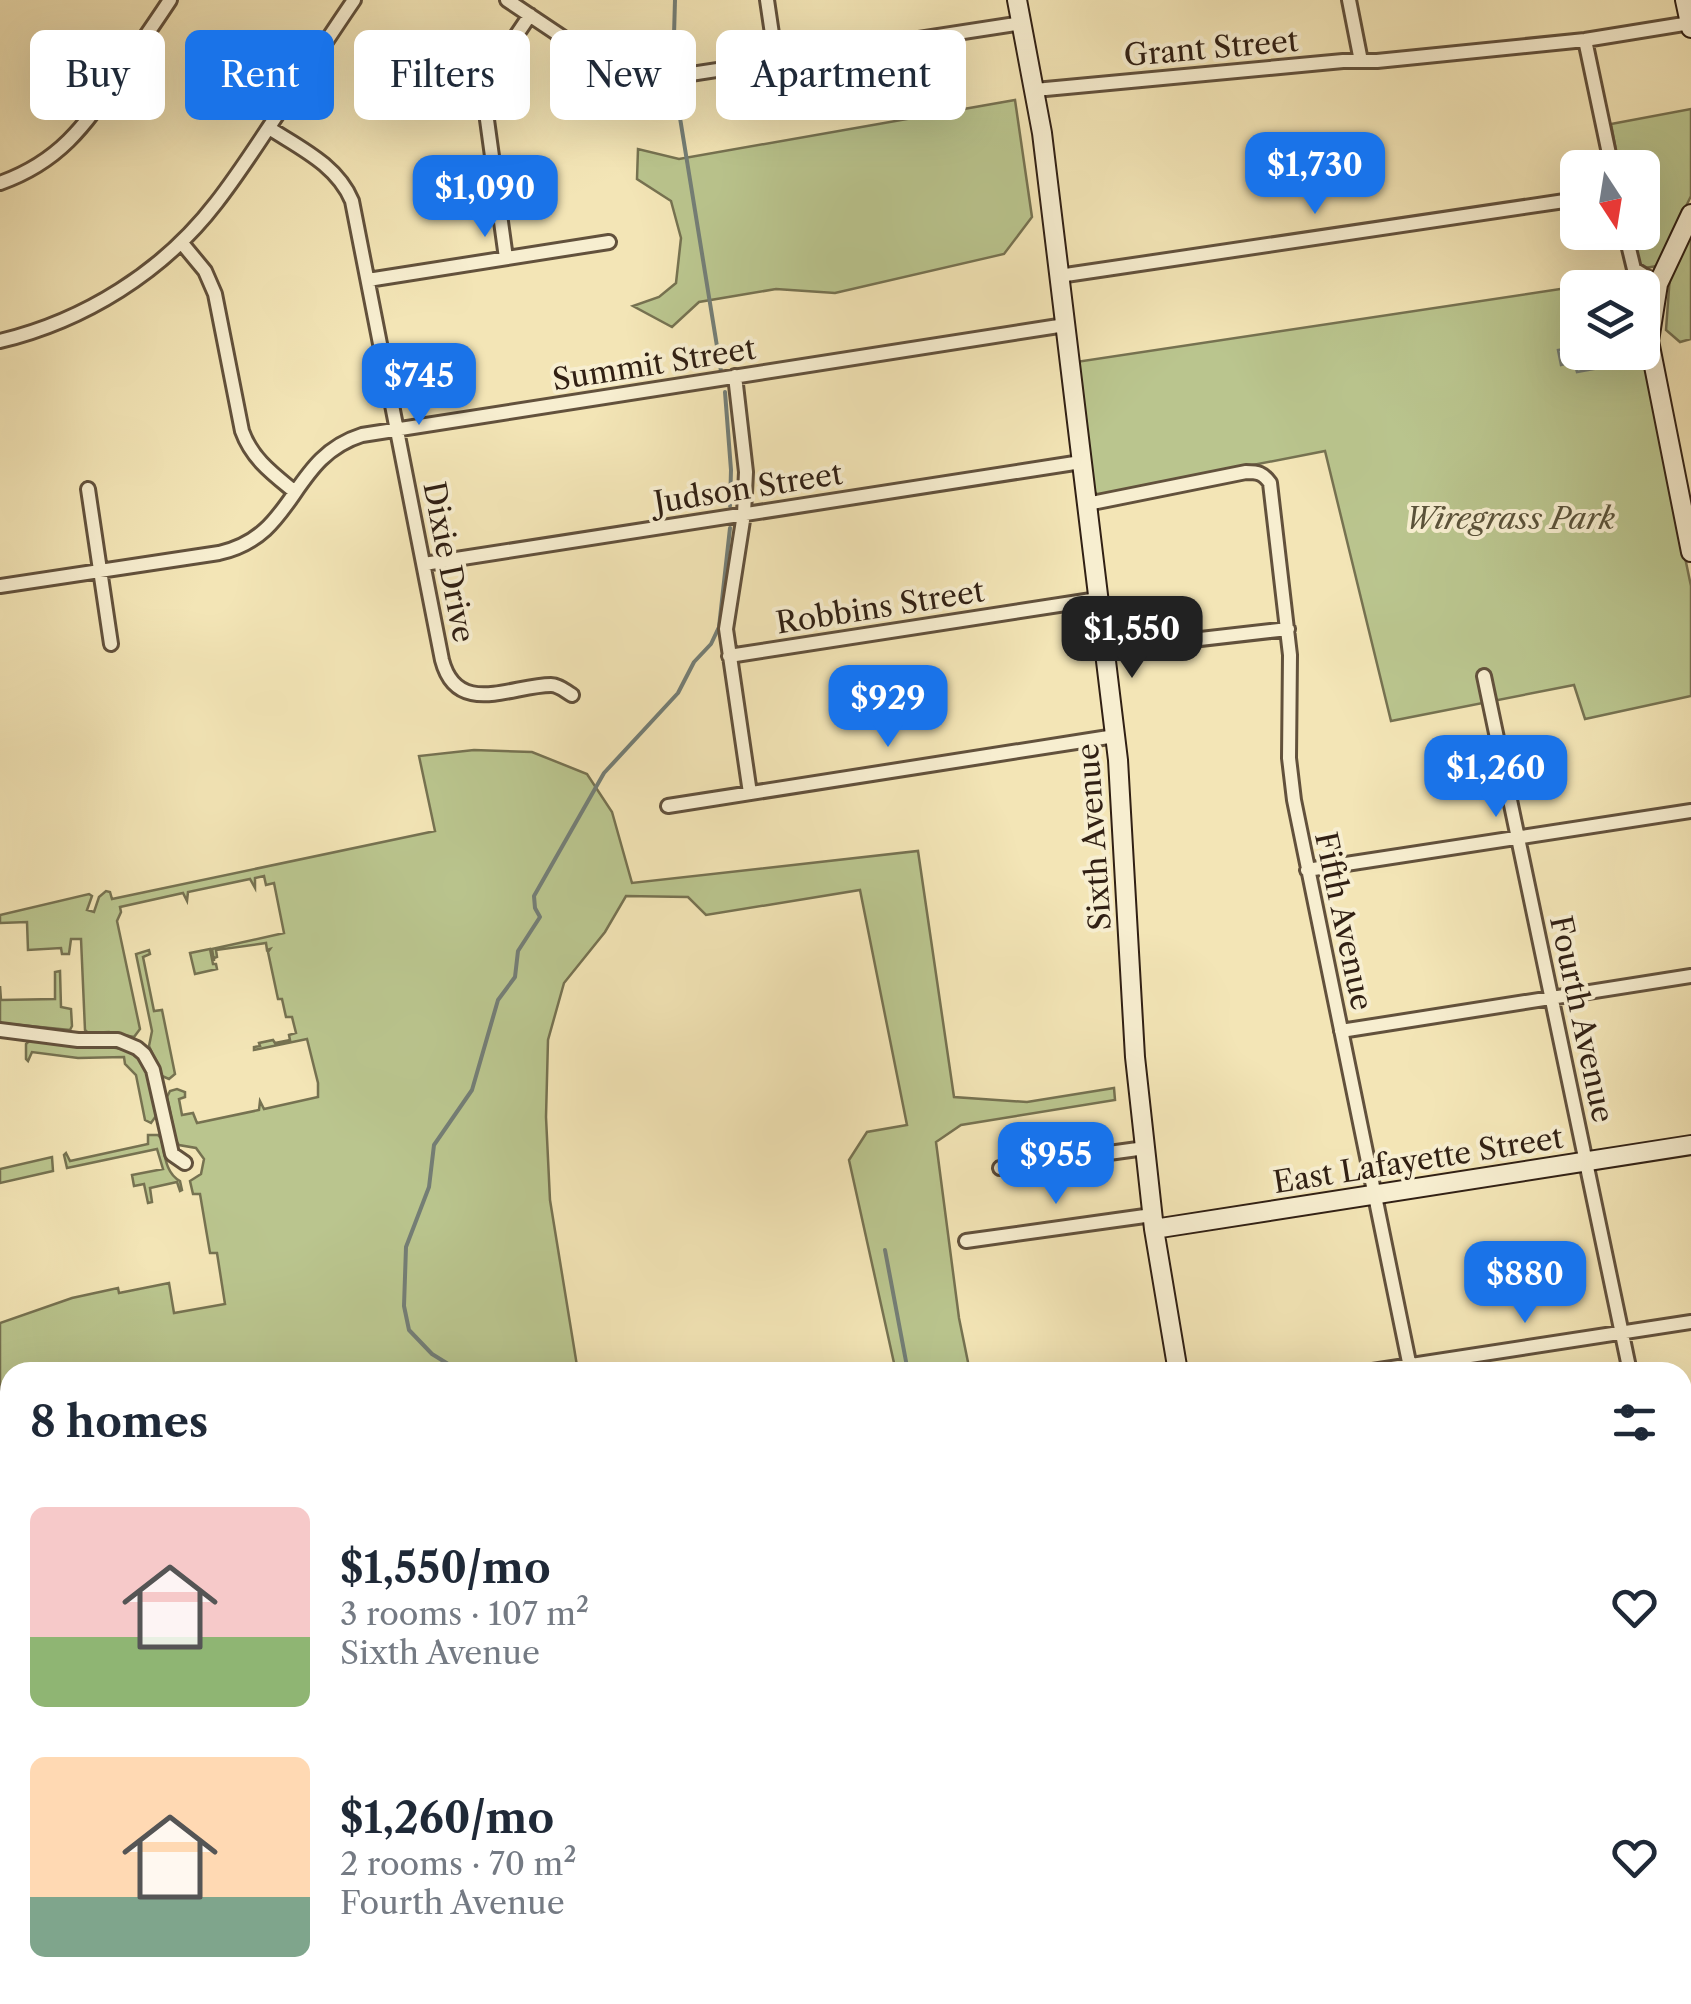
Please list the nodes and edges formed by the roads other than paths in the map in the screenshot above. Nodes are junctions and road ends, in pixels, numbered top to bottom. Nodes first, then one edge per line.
1 (170, 0) edge
2 (354, 0) edge
3 (507, 0) edge
4 (766, 0) edge
5 (1017, 0) edge
6 (1350, 0) edge
7 (1685, 0) edge
8 (530, 15) junction
9 (1022, 22) junction
10 (1690, 25) edge
11 (771, 30) edge
12 (966, 31) edge
13 (1585, 40) junction
14 (1361, 61) junction
15 (716, 70) edge
16 (1035, 90) junction
17 (268, 128) junction
18 (1608, 150) edge
19 (0, 183) edge
20 (1560, 203) edge
21 (1691, 214) edge
22 (181, 242) junction
23 (610, 242) dead end
24 (506, 258) junction
25 (1059, 276) junction
26 (368, 280) junction
27 (1660, 280) edge
28 (1065, 325) junction
29 (0, 341) edge
30 (1654, 370) edge
31 (734, 376) junction
32 (398, 430) junction
33 (1081, 462) junction
34 (88, 489) dead end
35 (295, 492) junction
36 (1087, 504) junction
37 (744, 514) junction
38 (1691, 552) edge
39 (424, 564) junction
40 (100, 571) junction
41 (0, 586) edge
42 (1098, 599) junction
43 (1288, 629) junction
44 (111, 644) dead end
45 (1104, 650) junction
46 (729, 656) junction
47 (1484, 676) dead end
48 (572, 695) dead end
49 (1115, 736) junction
50 (750, 793) junction
51 (668, 806) dead end
52 (1691, 811) edge
53 (1519, 838) junction
54 (1307, 870) junction
55 (1691, 976) edge
56 (1552, 998) junction
57 (0, 1030) edge
58 (1341, 1031) junction
59 (1691, 1145) edge
60 (1145, 1148) junction
61 (1586, 1162) junction
62 (185, 1164) dead end
63 (1000, 1168) dead end
64 (1375, 1195) junction
65 (1153, 1222) junction
66 (966, 1242) dead end
67 (1691, 1322) edge
68 (1622, 1333) junction
69 (1176, 1362) edge
70 (1409, 1362) edge
71 (1451, 1362) edge
72 (1628, 1362) edge

1 - 19 street
2 - 17 street
3 - 8 street
4 - 11 street
5 - 9 street, Sixth Avenue
6 - 14 street
7 - 10 street
8 - 15 street
8 - 24 street
9 - 12 street
9 - 16 street, Sixth Avenue
10 - 13 street, Grant Street
13 - 14 street, Grant Street
13 - 18 street
14 - 16 street, Grant Street
16 - 25 street, Sixth Avenue
17 - 22 street
17 - 26 street, Dixie Drive
20 - 25 street
21 - 27 street
22 - 29 street
22 - 35 street
23 - 24 street
24 - 26 street
25 - 28 street, Sixth Avenue
26 - 32 street, Dixie Drive
28 - 31 street, Summit Street
28 - 33 street, Sixth Avenue
30 - 38 street
31 - 32 street, Summit Street
31 - 37 street
32 - 35 street, Summit Street
32 - 39 street, Dixie Drive
33 - 36 street, Sixth Avenue
33 - 37 street, Judson Street
34 - 40 street
35 - 40 street, Summit Street
36 - 42 street, Sixth Avenue
36 - 43 street, Fifth Avenue
37 - 39 street, Judson Street
37 - 46 street
39 - 48 street, Dixie Drive
40 - 41 street, Summit Street
40 - 44 street
42 - 45 street, Sixth Avenue
42 - 46 street, Robbins Street
43 - 45 street
43 - 54 street, Fifth Avenue
45 - 49 street, Sixth Avenue
46 - 50 street
47 - 53 street, Fourth Avenue
49 - 50 street
49 - 60 street, Sixth Avenue
50 - 51 street
52 - 53 street
53 - 54 street
53 - 56 street, Fourth Avenue
54 - 58 street, Fifth Avenue
55 - 56 street
56 - 58 street
56 - 61 street, Fourth Avenue
57 - 62 street
58 - 64 street, Fifth Avenue
59 - 61 street, East Lafayette Street
60 - 63 street
60 - 65 street, Sixth Avenue
61 - 64 street, East Lafayette Street
61 - 68 street, Fourth Avenue
64 - 65 street, East Lafayette Street
64 - 70 street, Fifth Avenue
65 - 66 street
65 - 69 street, Sixth Avenue
67 - 68 street
68 - 71 street
68 - 72 street, Fourth Avenue

